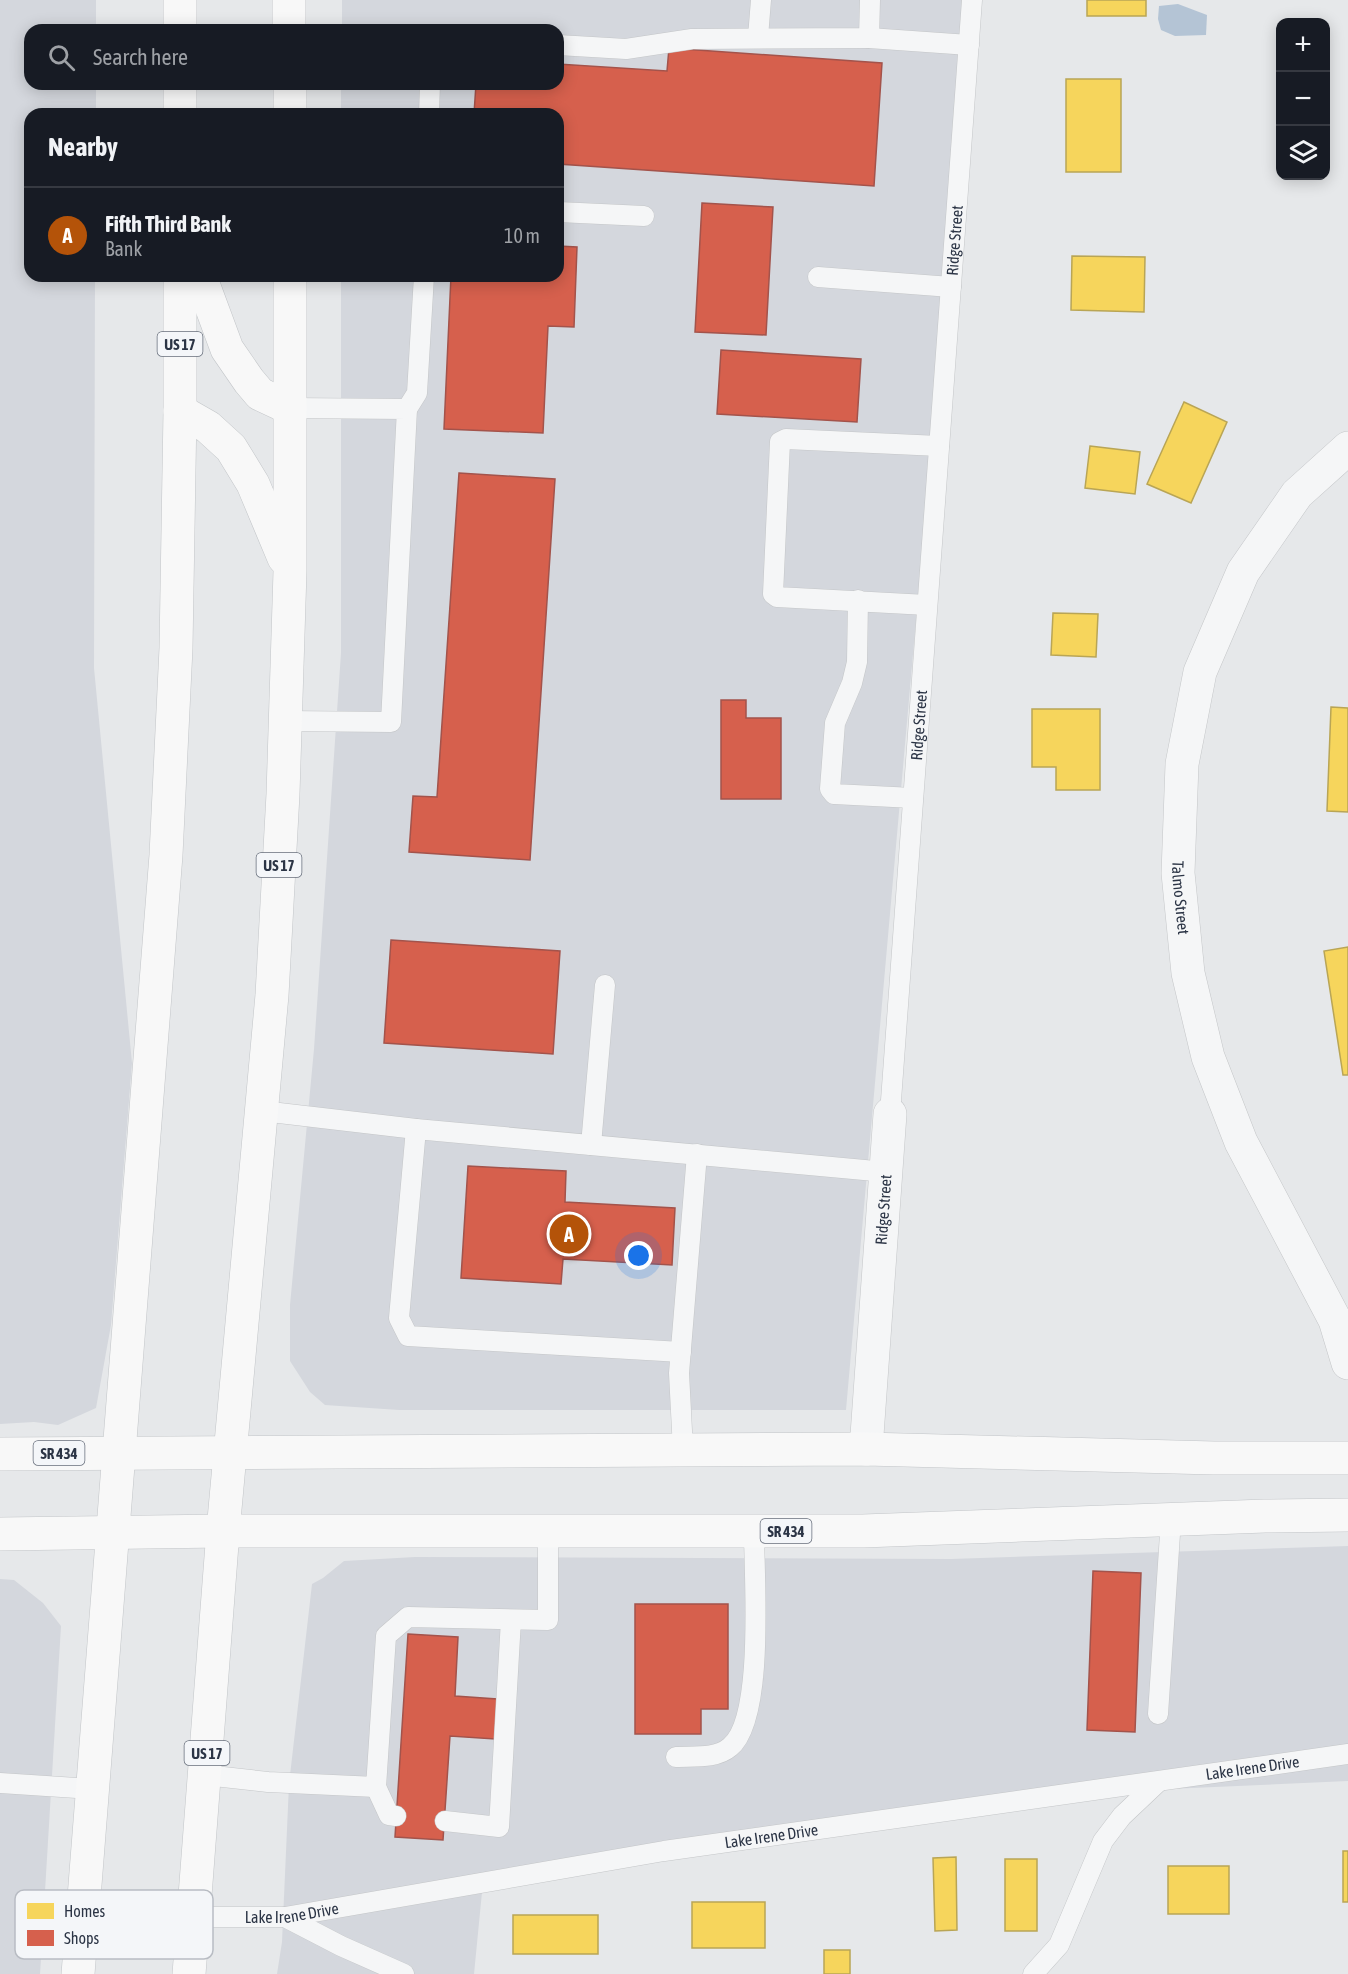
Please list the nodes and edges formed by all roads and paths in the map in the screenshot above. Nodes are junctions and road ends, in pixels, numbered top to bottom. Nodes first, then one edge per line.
1 (180, 0) edge
2 (289, 0) edge
3 (761, 0) edge
4 (870, 0) edge
5 (972, 0) edge
6 (180, 24) edge
7 (289, 24) edge
8 (758, 38) junction
9 (869, 38) junction
10 (564, 45) edge
11 (969, 45) junction
12 (180, 90) edge
13 (290, 90) edge
14 (430, 90) edge
15 (180, 108) edge
16 (290, 108) edge
17 (429, 108) edge
18 (564, 212) edge
19 (644, 216) dead end
20 (818, 277) dead end
21 (180, 282) edge
22 (202, 282) edge
23 (290, 282) edge
24 (424, 282) edge
25 (951, 287) junction
26 (290, 408) junction
27 (407, 409) junction
28 (180, 411) junction
29 (939, 446) junction
30 (1348, 448) edge
31 (290, 571) junction
32 (858, 600) junction
33 (927, 605) junction
34 (285, 721) junction
35 (913, 798) junction
36 (605, 985) dead end
37 (262, 1111) junction
38 (890, 1114) joint
39 (416, 1129) junction
40 (591, 1145) junction
41 (697, 1154) junction
42 (886, 1172) junction
43 (681, 1352) junction
44 (1348, 1363) edge
45 (866, 1449) junction
46 (683, 1450) junction
47 (230, 1452) junction
48 (119, 1453) junction
49 (0, 1454) edge
50 (1348, 1458) edge
51 (1348, 1515) edge
52 (1171, 1519) junction
53 (223, 1531) junction
54 (548, 1531) junction
55 (754, 1531) junction
56 (112, 1533) junction
57 (0, 1534) edge
58 (511, 1620) junction
59 (1158, 1714) dead end
60 (1348, 1754) edge
61 (676, 1757) dead end
62 (205, 1775) junction
63 (1158, 1782) junction
64 (0, 1783) edge
65 (376, 1787) junction
66 (92, 1790) junction
67 (396, 1816) dead end
68 (445, 1821) dead end
69 (84, 1890) edge
70 (196, 1890) edge
71 (213, 1917) edge
72 (285, 1917) junction
73 (79, 1959) edge
74 (190, 1959) edge
75 (78, 1974) edge
76 (189, 1974) edge
77 (404, 1974) edge
78 (1033, 1974) edge

1 - 6 main road
2 - 7 main road
3 - 8 lane
4 - 9 lane
5 - 11 lane, Ridge Street
8 - 9 lane
8 - 10 lane
9 - 11 lane
11 - 25 lane, Ridge Street
12 - 15 main road
13 - 16 main road
14 - 17 lane
18 - 19 lane
20 - 25 lane
21 - 28 main road, US 17
22 - 26 main road
23 - 26 main road, US 17
24 - 27 lane
25 - 29 lane, Ridge Street
26 - 27 lane
26 - 31 main road, US 17
27 - 34 lane
28 - 31 main road
28 - 48 main road, US 17
29 - 32 lane
29 - 33 lane, Ridge Street
30 - 44 street, Talmo Street
31 - 34 main road, US 17
32 - 33 lane
32 - 35 lane
33 - 35 lane, Ridge Street
34 - 37 main road, US 17
35 - 38 lane, Ridge Street
36 - 40 lane
37 - 39 lane
37 - 47 main road, US 17
38 - 42 street, Ridge Street
39 - 40 lane
39 - 43 lane
40 - 41 lane
41 - 42 lane
41 - 43 lane
42 - 45 street, Ridge Street
43 - 46 lane
45 - 46 main road, SR 434
45 - 50 main road, SR 434
46 - 47 main road, SR 434
47 - 48 main road, SR 434
47 - 53 main road, US 17
48 - 49 main road, SR 434
48 - 56 main road, US 17
51 - 52 main road, SR 434
52 - 55 main road, SR 434
52 - 59 lane
53 - 54 main road, SR 434
53 - 56 main road, SR 434
53 - 62 main road, US 17
54 - 55 main road, SR 434
54 - 58 lane
55 - 61 lane
56 - 57 main road, SR 434
56 - 66 main road, US 17
58 - 65 lane
58 - 68 lane
60 - 63 lane, Lake Irene Drive
62 - 65 lane
62 - 70 main road, US 17
63 - 72 lane, Lake Irene Drive
63 - 78 lane
64 - 66 lane
65 - 67 lane
66 - 69 main road, US 17
71 - 72 lane, Lake Irene Drive
72 - 77 lane
73 - 75 main road, US 17
74 - 76 main road, US 17

